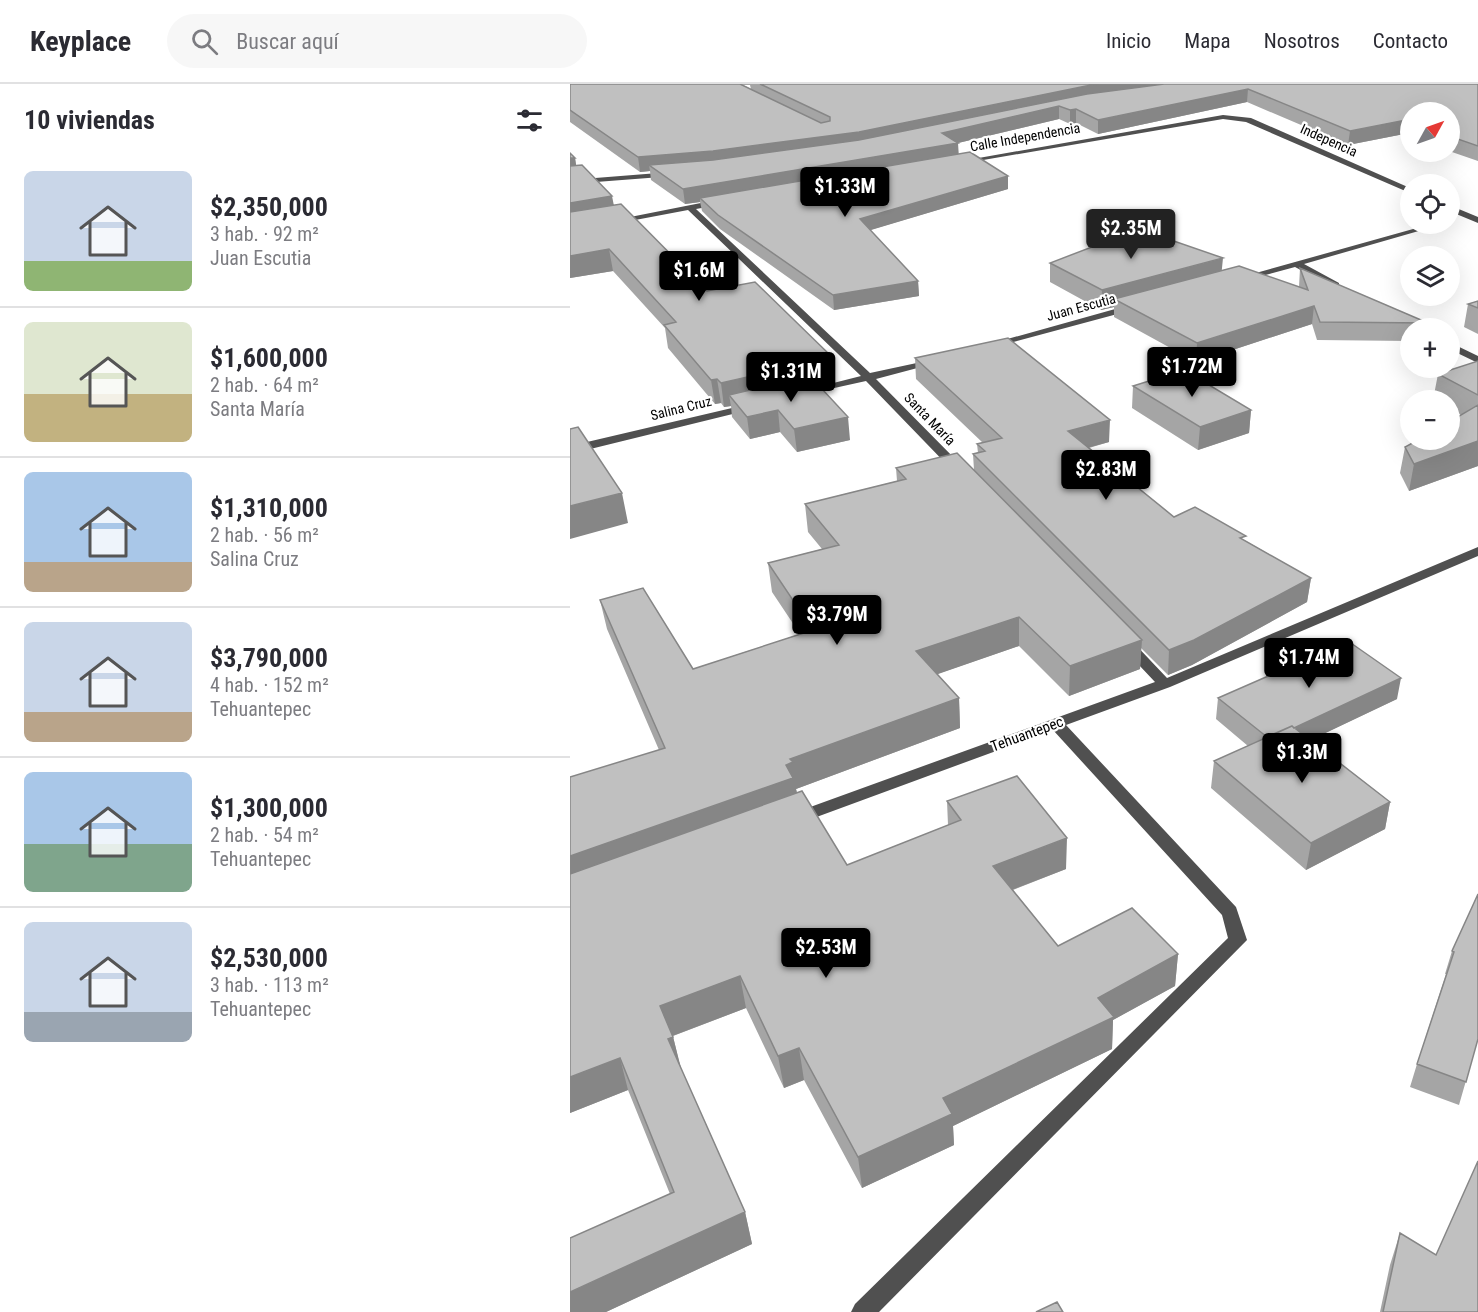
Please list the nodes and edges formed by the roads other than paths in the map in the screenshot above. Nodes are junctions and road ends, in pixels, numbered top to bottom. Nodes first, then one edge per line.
1 (1236, 117) joint
2 (956, 162) edge
3 (681, 173) edge
4 (570, 182) edge
5 (1400, 186) edge
6 (736, 200) edge
7 (690, 208) junction
8 (1460, 213) edge
9 (1478, 213) edge
10 (1467, 216) junction
11 (1460, 218) edge
12 (1478, 220) edge
13 (603, 223) edge
14 (1404, 234) edge
15 (1297, 264) junction
16 (1227, 282) edge
17 (1347, 291) edge
18 (1146, 304) edge
19 (985, 347) edge
20 (1460, 351) edge
21 (950, 356) edge
22 (1478, 360) edge
23 (869, 378) junction
24 (789, 397) edge
25 (765, 403) edge
26 (570, 450) edge
27 (968, 480) edge
28 (1478, 551) edge
29 (1116, 633) edge
30 (1166, 684) junction
31 (1056, 724) junction
32 (780, 824) edge
33 (863, 1312) edge

1 - 2 street, Calle Independencia
1 - 5 street, Indepencia
3 - 4 street
6 - 7 street
7 - 13 street
7 - 23 street, Santa María
8 - 10 street
9 - 10 street
10 - 11 street
10 - 12 street
14 - 15 street
15 - 16 street
15 - 17 street
18 - 19 street, Juan Escutia
20 - 22 street
21 - 23 street
23 - 24 street
23 - 27 street, Santa María
25 - 26 street, Salina Cruz
28 - 30 street, Tehuantepec
29 - 30 street
30 - 31 street, Tehuantepec
31 - 32 street, Tehuantepec
31 - 33 street

